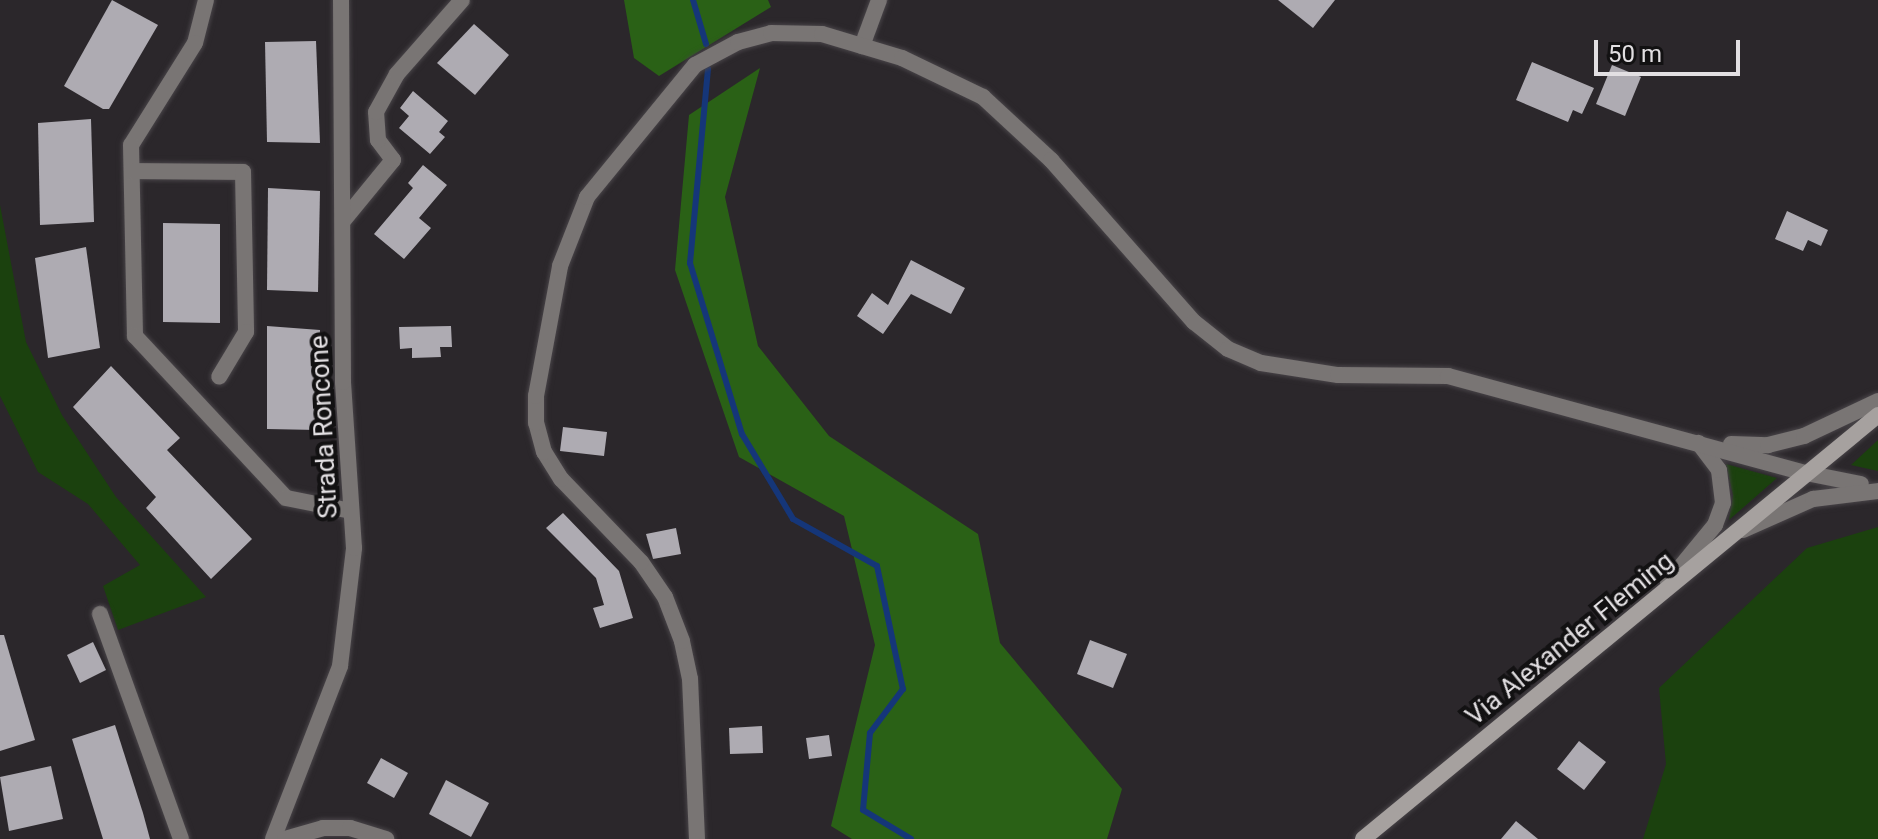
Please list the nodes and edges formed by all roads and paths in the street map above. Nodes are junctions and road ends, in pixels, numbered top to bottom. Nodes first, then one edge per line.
1 (206, 0) edge
2 (341, 0) edge
3 (462, 0) edge
4 (879, 0) edge
5 (862, 46) junction
6 (132, 171) junction
7 (343, 221) junction
8 (219, 377) dead end
9 (1878, 401) edge
10 (1878, 415) edge
11 (1698, 442) junction
12 (1806, 473) junction
13 (1878, 489) edge
14 (351, 511) junction
15 (1743, 530) junction
16 (1650, 603) junction
17 (100, 614) dead end
18 (181, 839) edge
19 (273, 839) edge
20 (285, 839) edge
21 (386, 839) edge
22 (697, 839) edge
23 (1363, 839) edge

1 - 6 street
2 - 7 street, Strada Roncone
3 - 7 street
4 - 5 street
5 - 11 street
5 - 22 street
6 - 8 street
6 - 14 street
7 - 14 street, Strada Roncone
9 - 11 street
10 - 12 main road, Via Alexander Fleming
11 - 12 street
11 - 16 street
12 - 13 street
12 - 15 main road, Via Alexander Fleming
13 - 15 street
14 - 19 street, Strada Roncone
15 - 16 main road, Via Alexander Fleming
16 - 23 main road, Via Alexander Fleming
17 - 18 street
20 - 21 street

